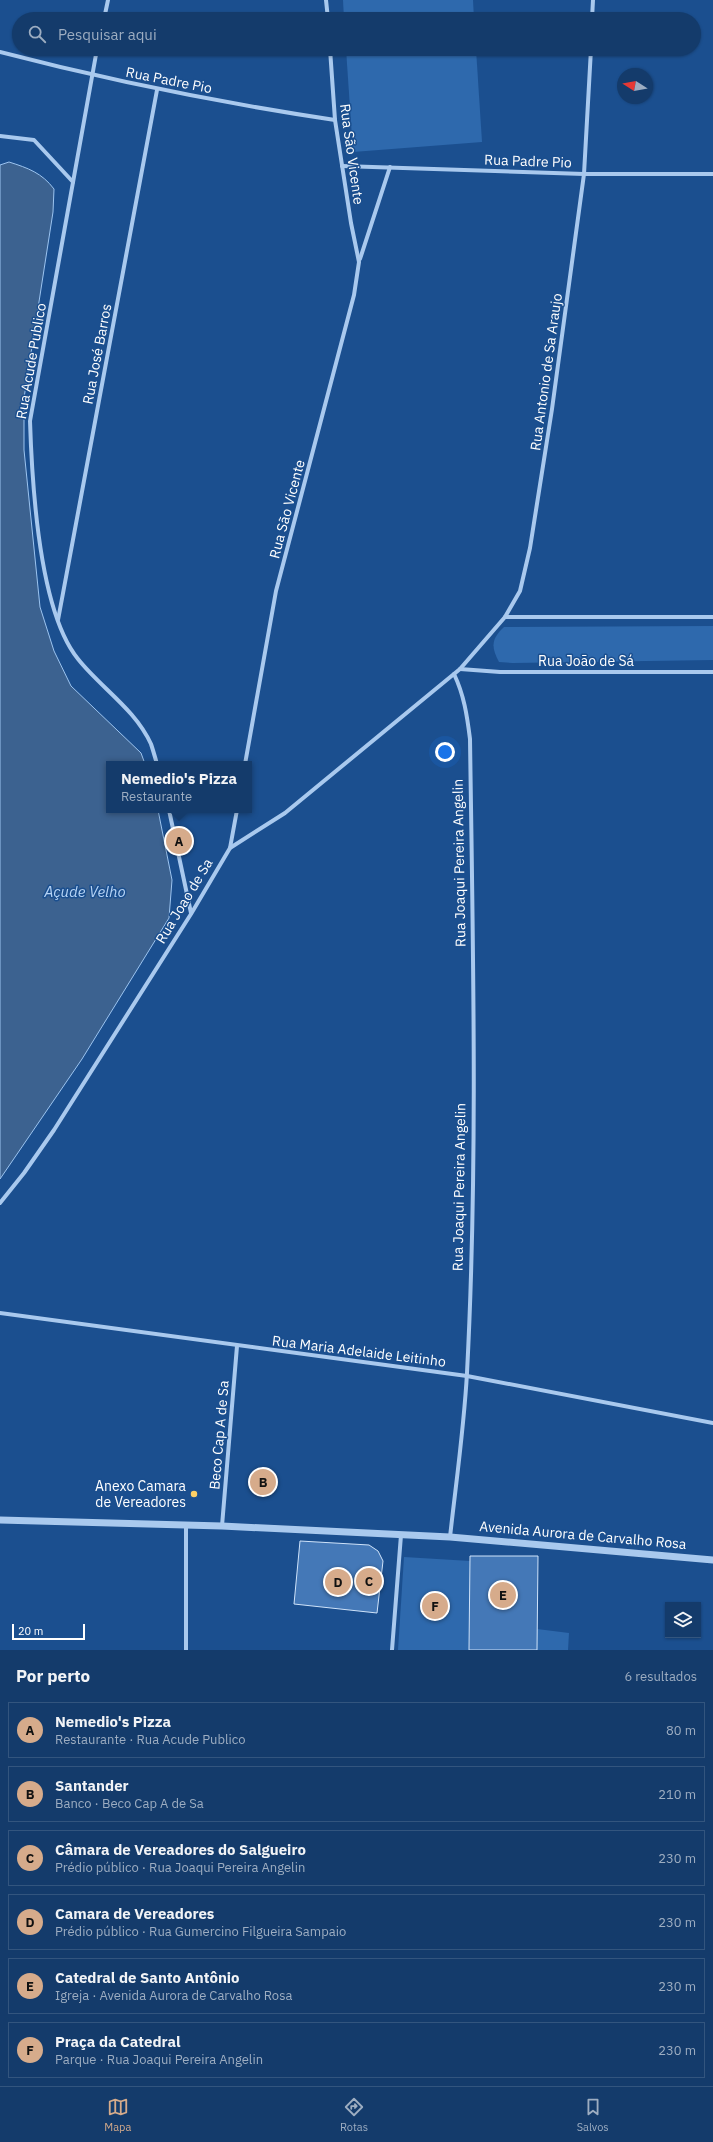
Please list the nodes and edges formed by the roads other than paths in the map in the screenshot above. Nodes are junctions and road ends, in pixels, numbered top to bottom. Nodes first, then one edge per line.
1 (108, 0) edge
2 (326, 0) edge
3 (593, 0) edge
4 (105, 12) edge
5 (327, 12) edge
6 (592, 12) edge
7 (0, 52) edge
8 (12, 55) edge
9 (15, 56) edge
10 (96, 56) edge
11 (330, 56) edge
12 (591, 56) edge
13 (92, 76) junction
14 (157, 90) junction
15 (335, 120) junction
16 (0, 136) edge
17 (342, 166) junction
18 (390, 167) junction
19 (584, 174) junction
20 (713, 174) edge
21 (73, 182) junction
22 (359, 262) junction
23 (505, 617) junction
24 (713, 617) edge
25 (58, 622) junction
26 (460, 668) junction
27 (713, 672) edge
28 (454, 674) junction
29 (156, 761) edge
30 (246, 761) edge
31 (170, 813) edge
32 (236, 813) edge
33 (230, 848) junction
34 (191, 914) junction
35 (0, 1202) edge
36 (0, 1313) edge
37 (237, 1346) junction
38 (467, 1376) junction
39 (713, 1424) edge
40 (0, 1520) edge
41 (186, 1524) junction
42 (222, 1526) junction
43 (401, 1534) junction
44 (450, 1537) junction
45 (713, 1560) edge
46 (186, 1650) edge
47 (392, 1650) edge

1 - 4 street
2 - 5 street
3 - 6 street
7 - 8 street, Rua Padre Pio
9 - 13 street, Rua Padre Pio
10 - 13 street, Rua Acude Publico
11 - 15 street, Rua São Vicente
12 - 19 street, Rua Antonio de Sa Araujo
13 - 14 street, Rua Padre Pio
13 - 21 street, Rua Acude Publico
14 - 15 street, Rua Padre Pio
14 - 25 street, Rua José Barros
15 - 17 street, Rua São Vicente
16 - 21 street
17 - 18 street, Rua Padre Pio
17 - 22 street, Rua São Vicente
18 - 19 street, Rua Padre Pio
18 - 22 street, Rua São Vicente
19 - 20 street, Rua Padre Pio
19 - 23 street, Rua Antonio de Sa Araujo
21 - 25 street, Rua Acude Publico
22 - 30 street, Rua São Vicente
23 - 24 street
23 - 26 street, Rua Antonio de Sa Araujo
25 - 29 street, Rua Acude Publico
26 - 27 street, Rua João de Sá
26 - 28 street, Rua Antonio de Sa Araujo
28 - 33 street, Rua Joao de Sa
28 - 38 street, Rua Joaqui Pereira Angelin
31 - 34 street
32 - 33 street
33 - 34 street, Rua Joao de Sa
34 - 35 street, Rua Joao de Sa
36 - 37 street, Rua Maria Adelaide Leitinho
37 - 38 street, Rua Maria Adelaide Leitinho
37 - 42 street, Beco Cap A de Sa
38 - 39 street, Rua Maria Adelaide Leitinho
38 - 44 street, Rua Joaqui Pereira Angelin
40 - 41 street
41 - 42 street
41 - 46 street
42 - 43 street
43 - 44 street
43 - 47 street
44 - 45 street, Avenida Aurora de Carvalho Rosa

